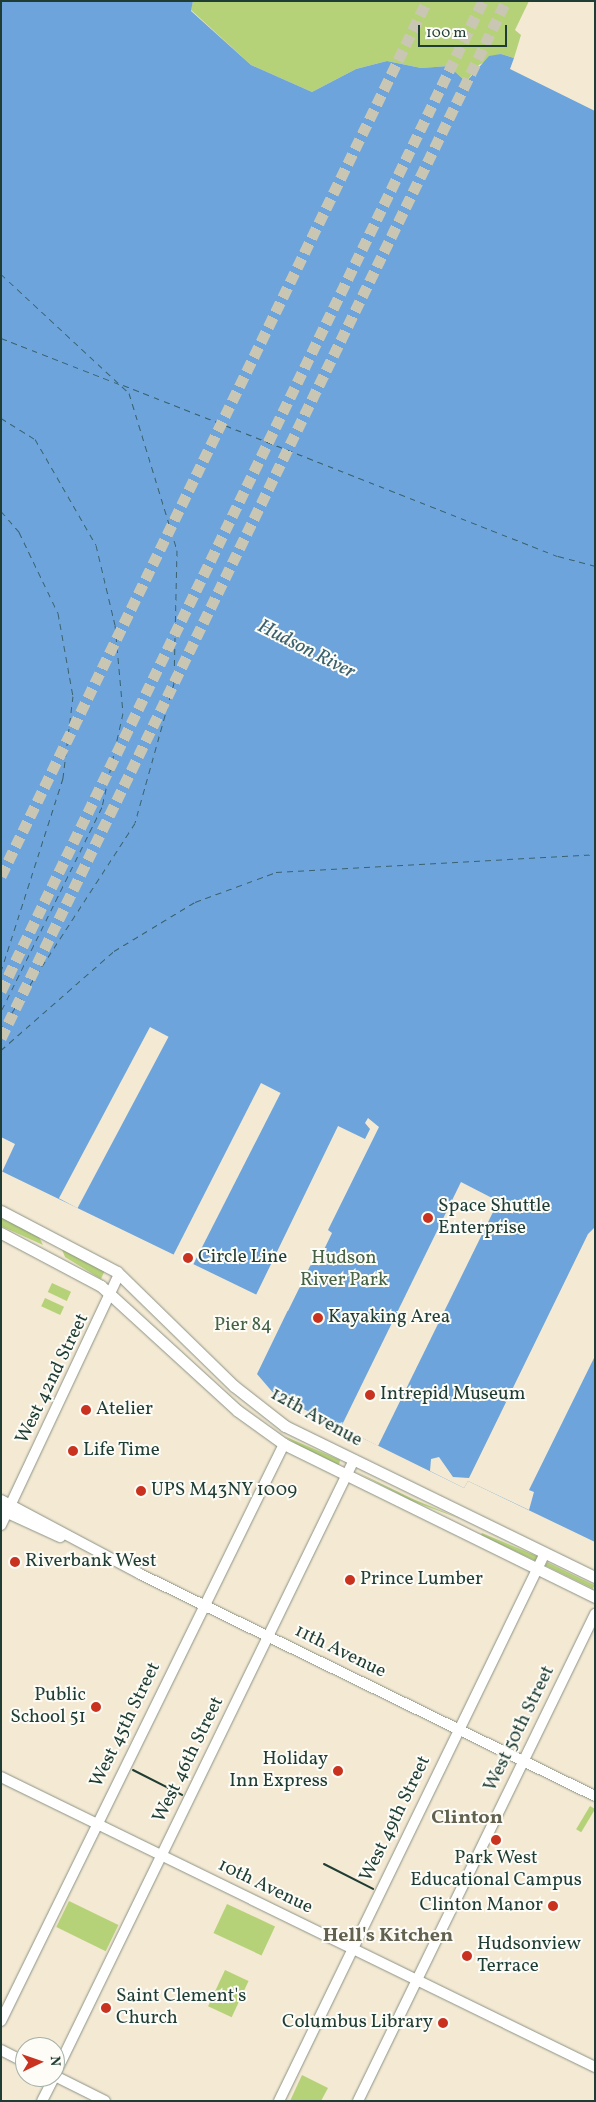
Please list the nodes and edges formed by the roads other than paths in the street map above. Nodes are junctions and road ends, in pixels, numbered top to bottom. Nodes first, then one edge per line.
1 (1, 1212) edge
2 (1, 1233) edge
3 (119, 1274) junction
4 (112, 1295) junction
5 (284, 1444) junction
6 (354, 1460) junction
7 (346, 1476) junction
8 (1, 1500) edge
9 (6, 1510) edge
10 (466, 1514) junction
11 (1, 1525) edge
12 (458, 1530) junction
13 (545, 1553) junction
14 (538, 1569) junction
15 (595, 1577) edge
16 (595, 1597) edge
17 (204, 1605) junction
18 (595, 1614) edge
19 (268, 1636) junction
20 (460, 1730) junction
21 (524, 1761) junction
22 (1, 1777) edge
23 (595, 1796) edge
24 (97, 1824) junction
25 (162, 1856) junction
26 (353, 1949) junction
27 (417, 1980) junction
28 (1, 2021) edge
29 (1, 2050) edge
30 (65, 2055) edge
31 (15, 2057) edge
32 (595, 2067) edge
33 (65, 2081) edge
34 (49, 2087) edge
35 (42, 2101) edge
36 (105, 2101) edge
37 (278, 2101) edge
38 (358, 2101) edge

1 - 3 highway, 12th Avenue
2 - 4 highway, 12th Avenue
3 - 4 main road, West 42nd Street
3 - 6 highway, 12th Avenue
4 - 5 highway, 12th Avenue
4 - 9 main road, West 42nd Street
5 - 7 highway, 12th Avenue
5 - 17 main road, West 45th Street
6 - 7 main road, West 46th Street
6 - 10 highway, 12th Avenue
7 - 12 highway, 12th Avenue
7 - 19 main road, West 46th Street
8 - 9 main road, 11th Avenue
9 - 11 main road, West 42nd Street
9 - 17 main road, 11th Avenue
10 - 12 highway
10 - 13 highway, 12th Avenue
12 - 14 highway, 12th Avenue
13 - 14 main road, West 49th Street
13 - 15 highway, 12th Avenue
14 - 16 highway, 12th Avenue
14 - 20 main road, West 49th Street
17 - 19 main road, 11th Avenue
17 - 24 main road, West 45th Street
18 - 21 main road, West 50th Street
19 - 20 main road, 11th Avenue
19 - 25 main road, West 46th Street
20 - 21 main road, 11th Avenue
20 - 26 main road, West 49th Street
21 - 23 main road, 11th Avenue
21 - 27 main road, West 50th Street
22 - 24 main road, 10th Avenue
24 - 25 main road, 10th Avenue
24 - 28 main road, West 45th Street
25 - 26 main road, 10th Avenue
25 - 30 main road, West 46th Street
26 - 27 main road, 10th Avenue
26 - 37 main road, West 49th Street
27 - 32 main road, 10th Avenue
27 - 38 main road, West 50th Street
29 - 31 main road
33 - 36 main road
34 - 35 main road, West 46th Street

